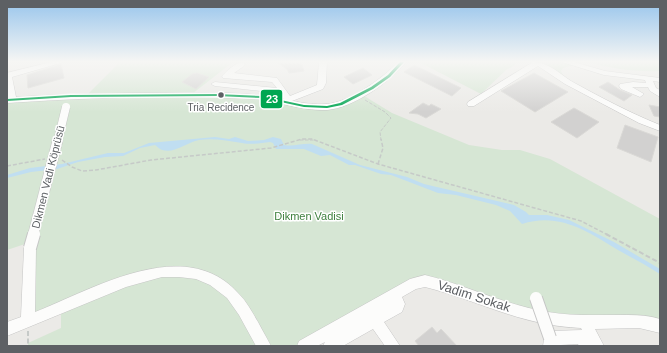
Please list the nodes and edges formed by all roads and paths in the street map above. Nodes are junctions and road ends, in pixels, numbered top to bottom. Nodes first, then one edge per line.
1 (8, 78) edge
2 (222, 78) edge
3 (260, 78) edge
4 (322, 78) edge
5 (386, 78) edge
6 (511, 78) edge
7 (563, 78) edge
8 (565, 78) edge
9 (633, 78) edge
10 (660, 80) edge
11 (568, 82) junction
12 (650, 82) junction
13 (215, 84) junction
14 (282, 90) junction
15 (640, 94) dead end
16 (660, 94) edge
17 (208, 95) junction
18 (71, 96) junction
19 (358, 96) junction
20 (10, 100) edge
21 (287, 101) junction
22 (471, 104) dead end
23 (660, 128) edge
24 (50, 158) dead end
25 (62, 159) dead end
26 (378, 164) junction
27 (7, 166) edge
28 (660, 263) edge
29 (394, 294) junction
30 (536, 298) dead end
31 (375, 320) junction
32 (28, 321) junction
33 (585, 322) junction
34 (660, 326) edge
35 (7, 329) edge
36 (550, 342) edge
37 (28, 346) edge
38 (264, 346) edge
39 (304, 346) edge
40 (330, 346) edge
41 (393, 346) edge
42 (587, 346) edge
43 (597, 346) edge

1 - 20 street
2 - 13 street
3 - 14 street
4 - 21 street
5 - 19 street
6 - 22 street
7 - 11 street
8 - 11 street
9 - 12 street
10 - 12 street
11 - 23 street
12 - 15 street
12 - 16 street
13 - 14 street
13 - 17 street
14 - 21 street
17 - 18 street
17 - 21 street
18 - 20 street
18 - 32 street, Dikmen Vadi Köprüsü, bridge
19 - 21 street
19 - 26 path
24 - 27 path
25 - 26 path
26 - 28 path
29 - 31 street
29 - 33 street, Vadim Sokak
29 - 39 street, Vadim Sokak
30 - 36 street, bridge
31 - 40 street
31 - 41 street
32 - 35 street
32 - 37 path
32 - 38 street
33 - 34 street, Vadim Sokak
33 - 43 street
36 - 42 street

